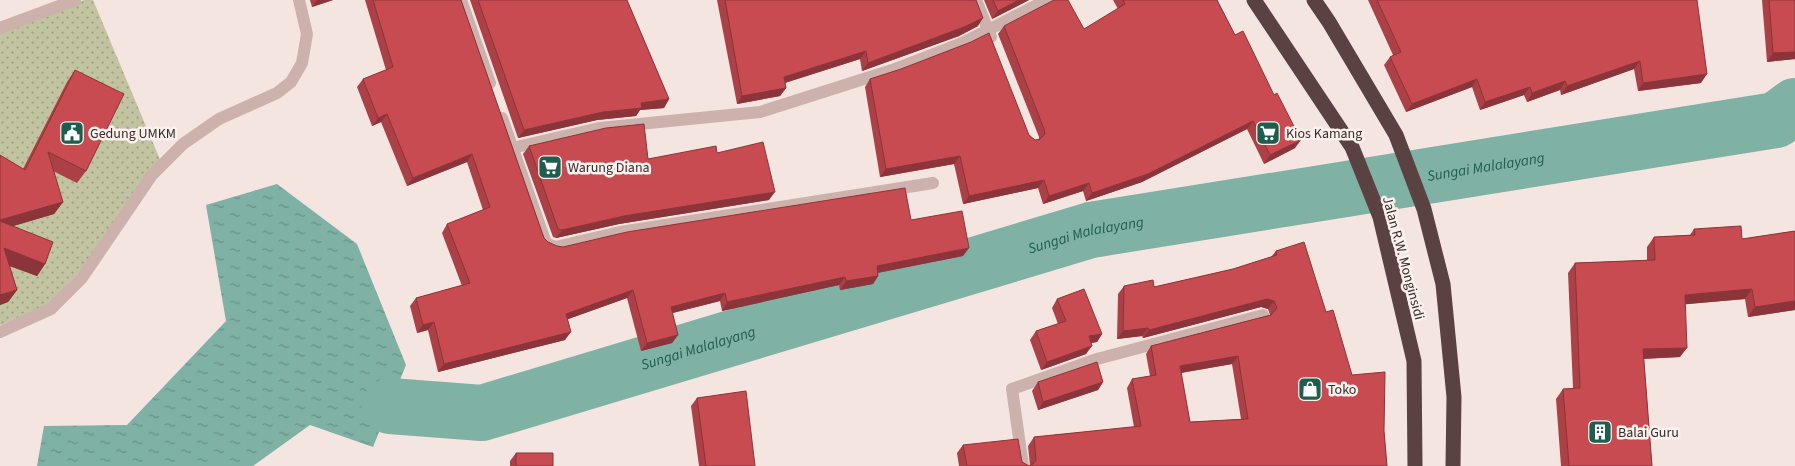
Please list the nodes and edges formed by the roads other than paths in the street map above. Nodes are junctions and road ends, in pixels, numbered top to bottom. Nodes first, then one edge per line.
1 (75, 0) edge
2 (299, 0) edge
3 (462, 0) edge
4 (976, 0) edge
5 (1047, 0) edge
6 (1254, 0) edge
7 (1314, 0) edge
8 (0, 28) edge
9 (988, 30) junction
10 (995, 48) edge
11 (512, 148) junction
12 (933, 183) dead end
13 (1263, 315) edge
14 (0, 332) edge
15 (1023, 466) edge
16 (1416, 466) edge
17 (1453, 466) edge

1 - 8 street
2 - 14 street
3 - 11 street
4 - 9 street
5 - 9 street
6 - 16 highway, Jalan R.W. Monginsidi
7 - 17 highway, Jalan R.W. Monginsidi
9 - 10 street
9 - 11 street
11 - 12 street
13 - 15 street

